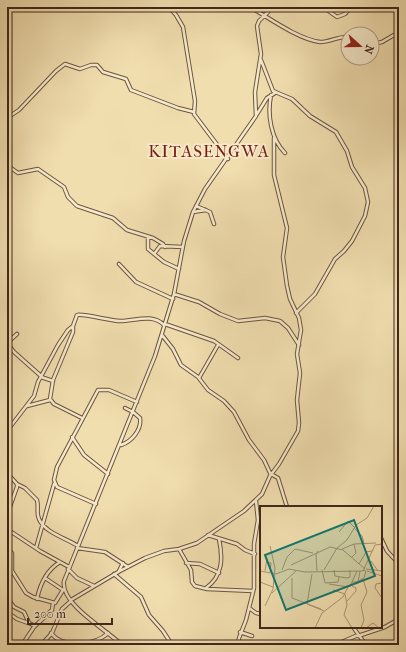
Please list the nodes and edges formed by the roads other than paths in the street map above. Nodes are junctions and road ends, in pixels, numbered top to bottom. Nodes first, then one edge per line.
1 (169, 7) edge
2 (250, 7) edge
3 (273, 7) edge
4 (324, 7) edge
5 (351, 7) edge
6 (265, 16) junction
7 (399, 37) edge
8 (340, 39) edge
9 (380, 42) edge
10 (261, 60) junction
11 (276, 93) junction
12 (271, 96) junction
13 (194, 112) junction
14 (257, 114) junction
15 (7, 118) edge
16 (274, 138) junction
17 (286, 153) dead end
18 (228, 159) junction
19 (7, 161) edge
20 (196, 206) junction
21 (206, 210) junction
22 (193, 212) junction
23 (214, 224) dead end
24 (148, 237) junction
25 (165, 247) junction
26 (183, 247) junction
27 (154, 254) junction
28 (119, 264) dead end
29 (179, 268) junction
30 (174, 294) junction
31 (173, 299) junction
32 (296, 312) junction
33 (165, 325) junction
34 (73, 326) junction
35 (17, 334) dead end
36 (162, 335) junction
37 (7, 343) edge
38 (218, 344) junction
39 (299, 345) junction
40 (12, 349) junction
41 (7, 350) edge
42 (238, 358) dead end
43 (41, 376) junction
44 (199, 378) junction
45 (53, 381) junction
46 (50, 400) junction
47 (137, 402) junction
48 (27, 406) junction
49 (124, 408) dead end
50 (133, 412) junction
51 (82, 418) junction
52 (7, 431) edge
53 (72, 437) junction
54 (120, 445) junction
55 (7, 473) edge
56 (108, 474) junction
57 (271, 475) junction
58 (54, 483) junction
59 (17, 484) junction
60 (256, 501) junction
61 (96, 504) junction
62 (287, 506) edge
63 (7, 515) edge
64 (43, 525) junction
65 (7, 529) edge
66 (208, 536) junction
67 (218, 539) junction
68 (382, 540) edge
69 (78, 547) junction
70 (7, 548) edge
71 (36, 548) junction
72 (179, 549) junction
73 (255, 554) junction
74 (60, 562) junction
75 (123, 563) junction
76 (186, 563) junction
77 (399, 564) edge
78 (128, 567) junction
79 (7, 568) edge
80 (69, 568) junction
81 (11, 569) junction
82 (119, 571) junction
83 (219, 573) junction
84 (114, 574) junction
85 (45, 578) junction
86 (95, 586) junction
87 (205, 588) junction
88 (63, 590) junction
89 (253, 591) junction
90 (7, 598) edge
91 (38, 598) junction
92 (71, 601) junction
93 (53, 603) junction
94 (249, 607) junction
95 (7, 612) edge
96 (260, 614) edge
97 (399, 619) edge
98 (29, 623) junction
99 (35, 626) junction
100 (354, 628) edge
101 (382, 628) edge
102 (382, 628) edge
103 (240, 632) junction
104 (51, 633) junction
105 (108, 633) junction
106 (358, 635) junction
107 (252, 636) dead end
108 (121, 644) edge
109 (22, 645) edge
110 (41, 645) edge
111 (172, 645) edge
112 (238, 645) edge
113 (335, 645) edge
114 (366, 645) edge

1 - 13 street
2 - 6 street
3 - 6 street
4 - 5 street
6 - 8 street
6 - 10 street
7 - 9 street
10 - 11 street
10 - 14 street
11 - 12 street
11 - 32 street
12 - 14 street
12 - 16 street
13 - 15 street
13 - 18 street
14 - 18 street
16 - 17 street
16 - 32 street
18 - 20 street
19 - 24 street
20 - 21 street
20 - 22 street
21 - 22 street
21 - 23 street
22 - 26 street
24 - 25 street
24 - 27 street
25 - 26 street
25 - 27 street
26 - 29 street
27 - 29 street
28 - 31 street
29 - 30 street
30 - 31 street
30 - 39 street
31 - 33 street
32 - 39 street
33 - 34 street
33 - 36 street
33 - 38 street
34 - 43 street
34 - 45 street
35 - 37 street
36 - 44 street
36 - 47 street
37 - 40 street
38 - 42 street
38 - 44 street
39 - 57 street
40 - 41 street
40 - 43 street
43 - 45 street
43 - 48 street
44 - 57 street
45 - 46 street
46 - 48 street
46 - 51 street
47 - 50 street
47 - 51 street
48 - 52 street
49 - 50 street
50 - 54 street
50 - 54 street
51 - 53 street
53 - 56 street
53 - 58 street
54 - 56 street
55 - 59 street
56 - 61 street
57 - 60 street
57 - 62 street
58 - 61 street
58 - 64 street
59 - 63 street
59 - 64 street
60 - 66 street
60 - 73 street
61 - 69 street
64 - 69 street
64 - 71 street
65 - 71 street
66 - 67 street
66 - 72 street
67 - 73 street
67 - 83 street
68 - 77 street
69 - 75 street
69 - 80 street
70 - 81 street
71 - 74 street
72 - 76 street
72 - 78 street
73 - 89 street
74 - 80 street
74 - 85 street
75 - 78 street
75 - 82 street
76 - 83 street
76 - 87 street
78 - 82 street
79 - 81 street
80 - 86 street
80 - 88 street
81 - 91 street
82 - 84 street
83 - 87 street
84 - 86 street
84 - 111 street
85 - 88 street
85 - 91 street
86 - 92 street
87 - 89 street
88 - 92 street
88 - 93 street
89 - 94 street
90 - 98 street
91 - 93 street
92 - 104 street
92 - 105 street
93 - 99 street
94 - 96 street
94 - 103 street
95 - 98 street
97 - 101 street
98 - 99 street
99 - 109 street
100 - 106 street
102 - 106 street
103 - 107 street
103 - 112 street
104 - 105 street
104 - 110 street
105 - 108 street
106 - 113 street
106 - 114 street

